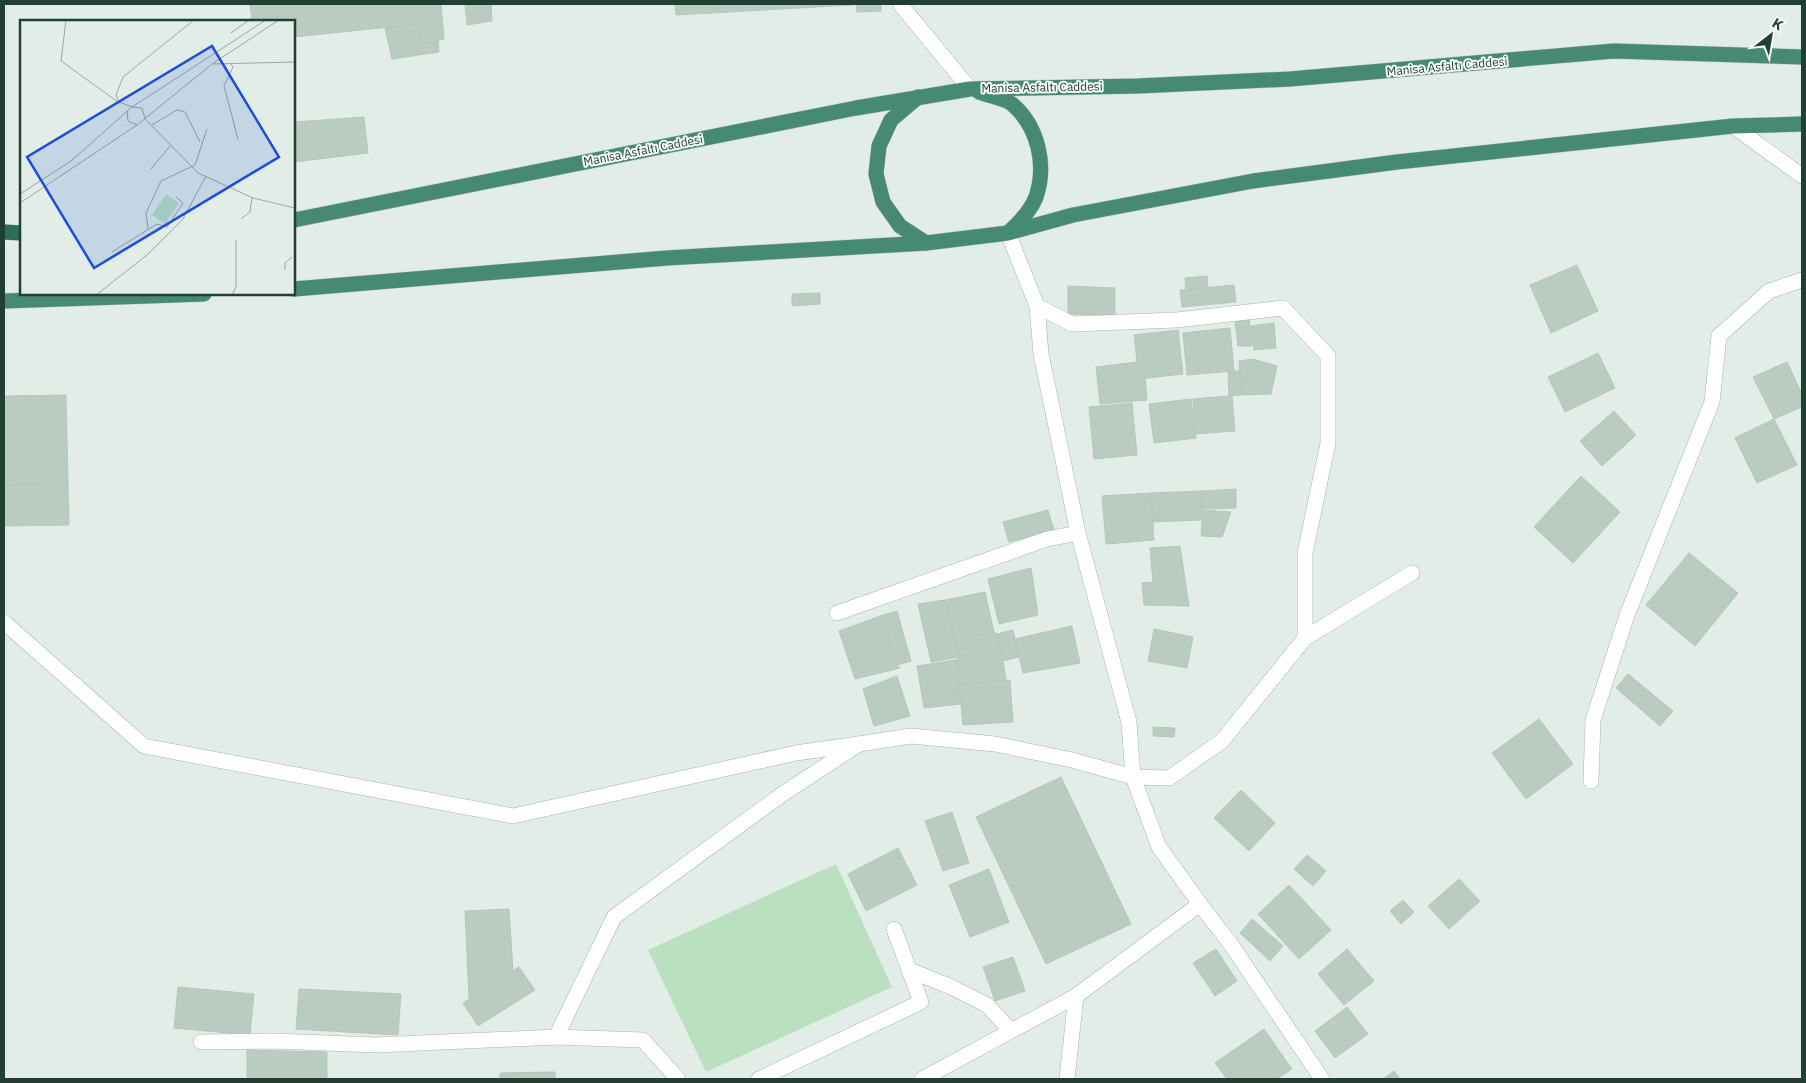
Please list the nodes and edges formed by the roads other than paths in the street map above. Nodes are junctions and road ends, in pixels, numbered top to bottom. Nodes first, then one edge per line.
1 (900, 4) edge
2 (1802, 57) edge
3 (970, 89) junction
4 (918, 97) junction
5 (1802, 124) edge
6 (1733, 126) junction
7 (1802, 176) edge
8 (295, 220) edge
9 (4, 233) edge
10 (1008, 233) junction
11 (20, 234) edge
12 (926, 243) junction
13 (1802, 280) edge
14 (295, 289) edge
15 (175, 295) edge
16 (4, 301) edge
17 (1037, 306) junction
18 (1078, 534) junction
19 (1412, 573) dead end
20 (837, 613) dead end
21 (4, 622) edge
22 (1305, 638) junction
23 (859, 744) junction
24 (1133, 777) junction
25 (1591, 781) dead end
26 (1204, 910) junction
27 (894, 930) dead end
28 (909, 970) junction
29 (1076, 996) junction
30 (1011, 1031) junction
31 (556, 1037) junction
32 (202, 1042) dead end
33 (678, 1079) edge
34 (759, 1079) edge
35 (922, 1079) edge
36 (1067, 1079) edge
37 (1322, 1079) edge

1 - 3 street
2 - 3 highway, Manisa Asfaltı Caddesi
3 - 4 highway, Manisa Asfaltı Caddesi
3 - 10 highway
4 - 8 highway, Manisa Asfaltı Caddesi
4 - 12 highway
5 - 6 highway
6 - 7 street
6 - 10 highway
9 - 11 highway
10 - 12 highway
10 - 17 street
12 - 14 highway
13 - 25 street
15 - 16 highway
17 - 18 street
17 - 22 street
18 - 20 street
18 - 24 street
19 - 22 street
21 - 23 street
22 - 24 street
23 - 24 street
23 - 31 street
24 - 26 street
26 - 29 street
26 - 37 street
27 - 28 street
28 - 30 street
28 - 34 street
29 - 30 street
29 - 36 street
30 - 35 street
31 - 32 street
31 - 33 street

